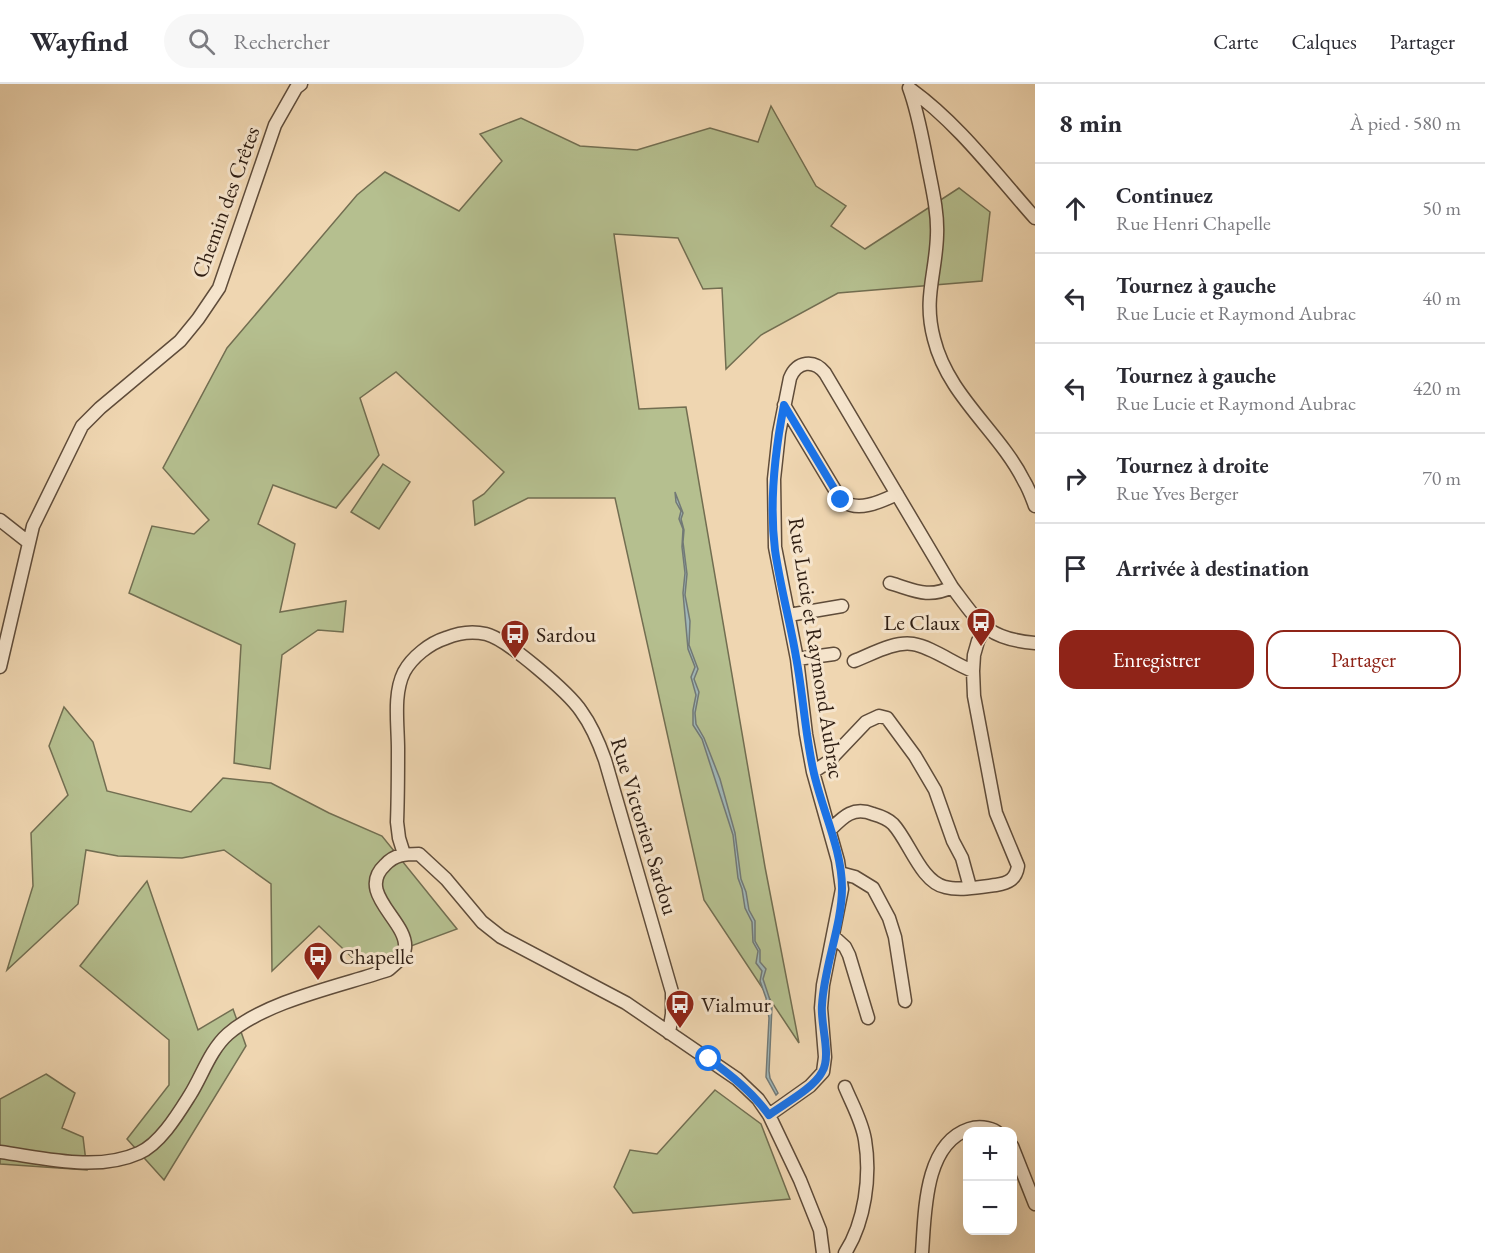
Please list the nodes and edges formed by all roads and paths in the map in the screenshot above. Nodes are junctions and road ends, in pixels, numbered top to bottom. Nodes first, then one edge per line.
1 (301, 84) edge
2 (906, 86) edge
3 (1035, 218) edge
4 (784, 405) junction
5 (897, 494) junction
6 (1035, 506) edge
7 (0, 520) edge
8 (28, 542) junction
9 (890, 583) dead end
10 (952, 587) junction
11 (842, 606) dead end
12 (789, 615) junction
13 (985, 628) junction
14 (1035, 643) edge
15 (834, 654) dead end
16 (1, 660) edge
17 (797, 660) junction
18 (854, 661) dead end
19 (973, 671) junction
20 (813, 772) junction
21 (830, 830) junction
22 (404, 854) junction
23 (840, 873) junction
24 (969, 887) junction
25 (834, 937) junction
26 (905, 1001) dead end
27 (868, 1018) dead end
28 (669, 1033) junction
29 (845, 1087) dead end
30 (769, 1115) junction
31 (963, 1131) edge
32 (0, 1152) edge
33 (1017, 1159) edge
34 (1035, 1204) edge
35 (823, 1253) edge
36 (845, 1253) edge
37 (922, 1253) edge

1 - 8 street, Chemin des Crêtes
2 - 3 street
2 - 6 street
4 - 5 street
4 - 5 street, Rue Lucie et Raymond Aubrac
4 - 12 street, Rue Lucie et Raymond Aubrac
5 - 10 street, Rue Lucie et Raymond Aubrac
7 - 8 street
8 - 16 street, Chemin des Crêtes
9 - 10 street
10 - 13 street, Rue Lucie et Raymond Aubrac
11 - 12 street
12 - 17 street, Rue Lucie et Raymond Aubrac
13 - 14 street, Rue Lucie et Raymond Aubrac
13 - 19 street
15 - 17 street
17 - 20 street, Rue Lucie et Raymond Aubrac
18 - 19 street
19 - 24 street
20 - 21 street, Rue Lucie et Raymond Aubrac
20 - 24 street
21 - 23 street, Rue Lucie et Raymond Aubrac
21 - 24 street
22 - 28 street
22 - 28 street, Rue Victorien Sardou
22 - 32 street
23 - 25 street, Rue Lucie et Raymond Aubrac
23 - 26 street
25 - 27 street
25 - 30 street, Rue Lucie et Raymond Aubrac
28 - 30 street
29 - 36 street
30 - 35 street
31 - 37 street
33 - 34 street

